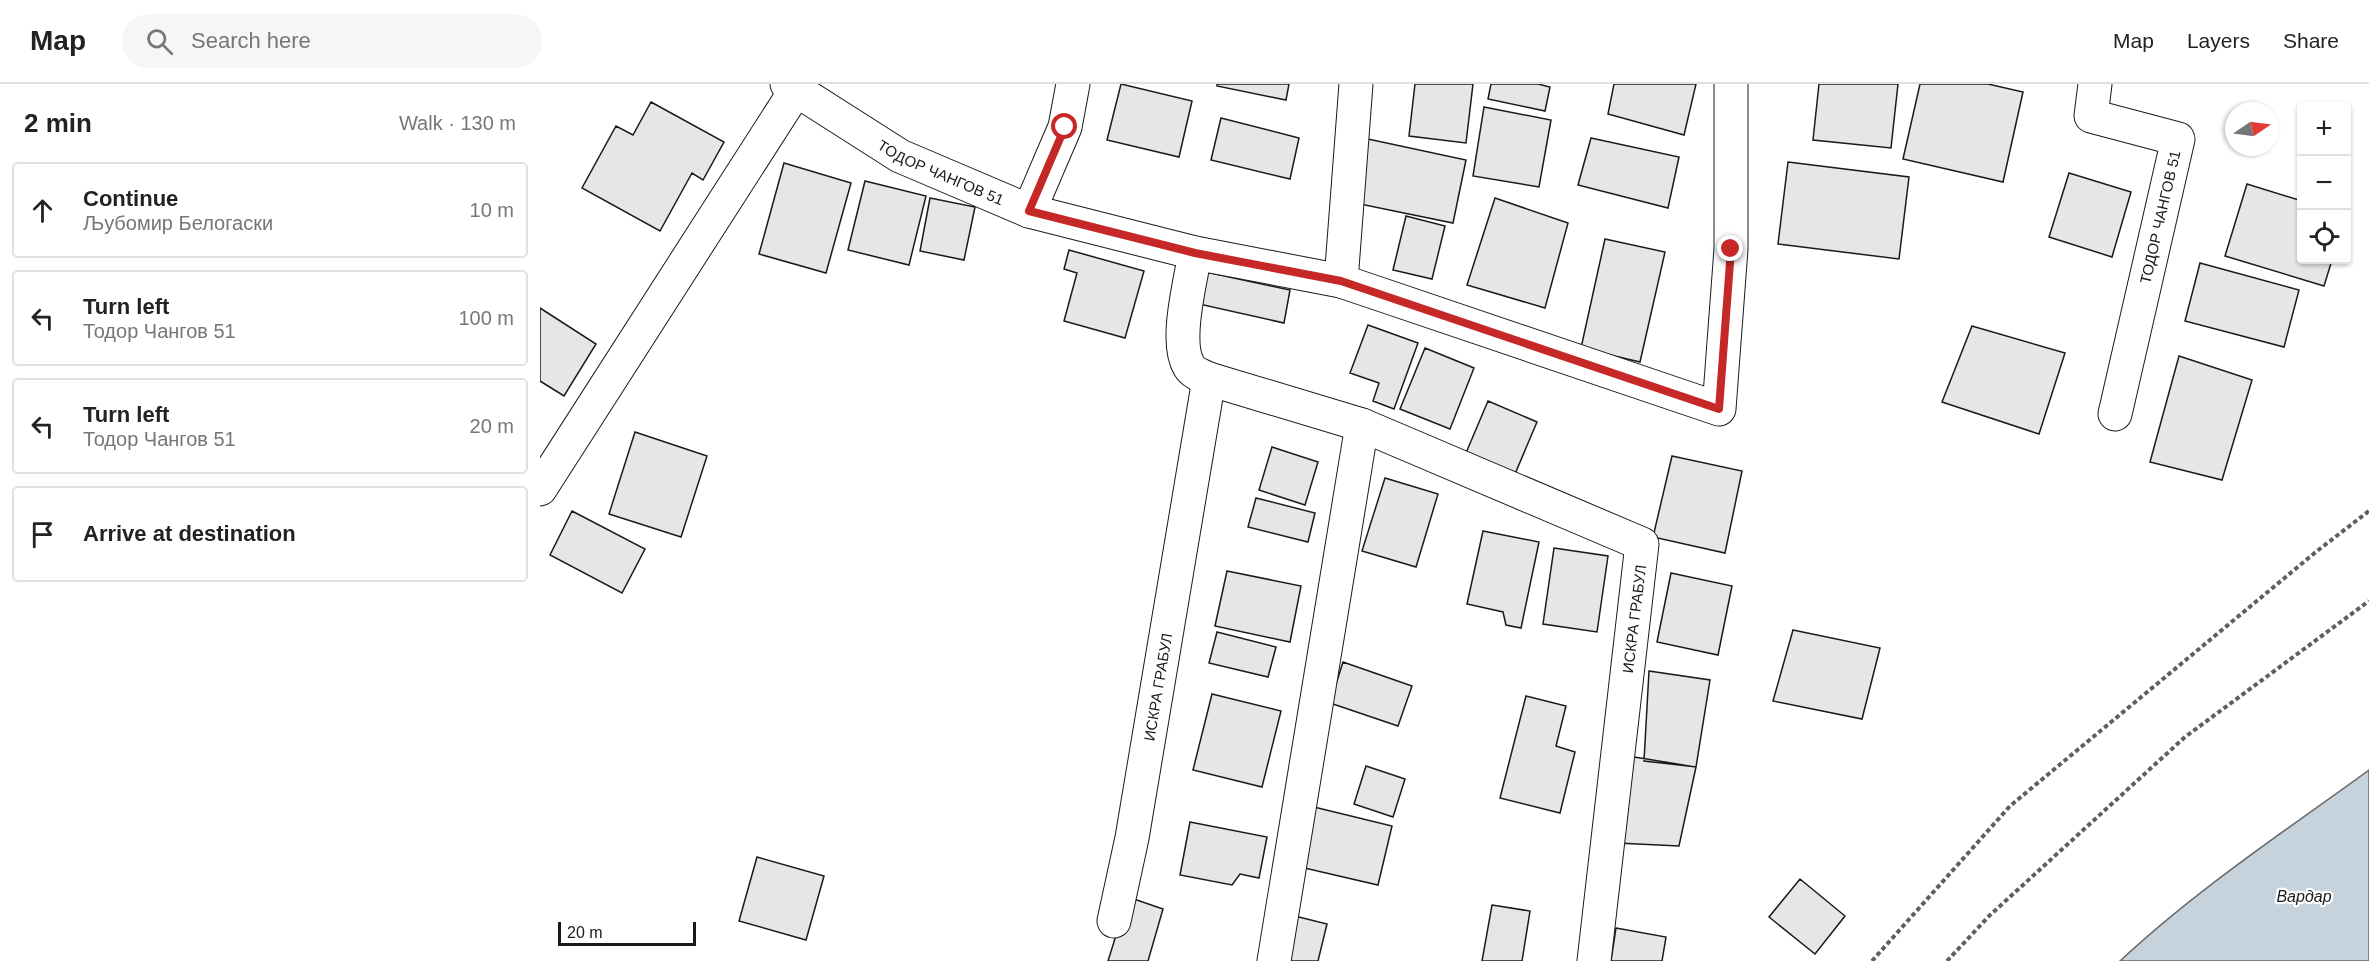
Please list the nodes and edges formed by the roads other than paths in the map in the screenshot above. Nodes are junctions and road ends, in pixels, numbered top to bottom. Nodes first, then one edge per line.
1 (1073, 84) edge
2 (1356, 84) edge
3 (1731, 84) edge
4 (2095, 84) edge
5 (791, 87) edge
6 (1029, 211) junction
7 (1195, 253) junction
8 (1341, 281) junction
9 (1209, 379) junction
10 (2115, 414) dead end
11 (1362, 425) junction
12 (540, 489) edge
13 (1114, 921) dead end
14 (1274, 961) edge
15 (1594, 961) edge

1 - 6 street
2 - 8 street
3 - 8 street, ТОДОР ЧАНГОВ 51
4 - 10 street, ТОДОР ЧАНГОВ 51
5 - 6 street, ТОДОР ЧАНГОВ 51
5 - 12 street, ТОДОР ЧАНГОВ 51
6 - 7 street, ТОДОР ЧАНГОВ 51
7 - 8 street, ТОДОР ЧАНГОВ 51
7 - 9 street, ИСКРА ГРАБУЛ
9 - 11 street, ИСКРА ГРАБУЛ
9 - 13 street, ИСКРА ГРАБУЛ
11 - 14 street
11 - 15 street, ИСКРА ГРАБУЛ

